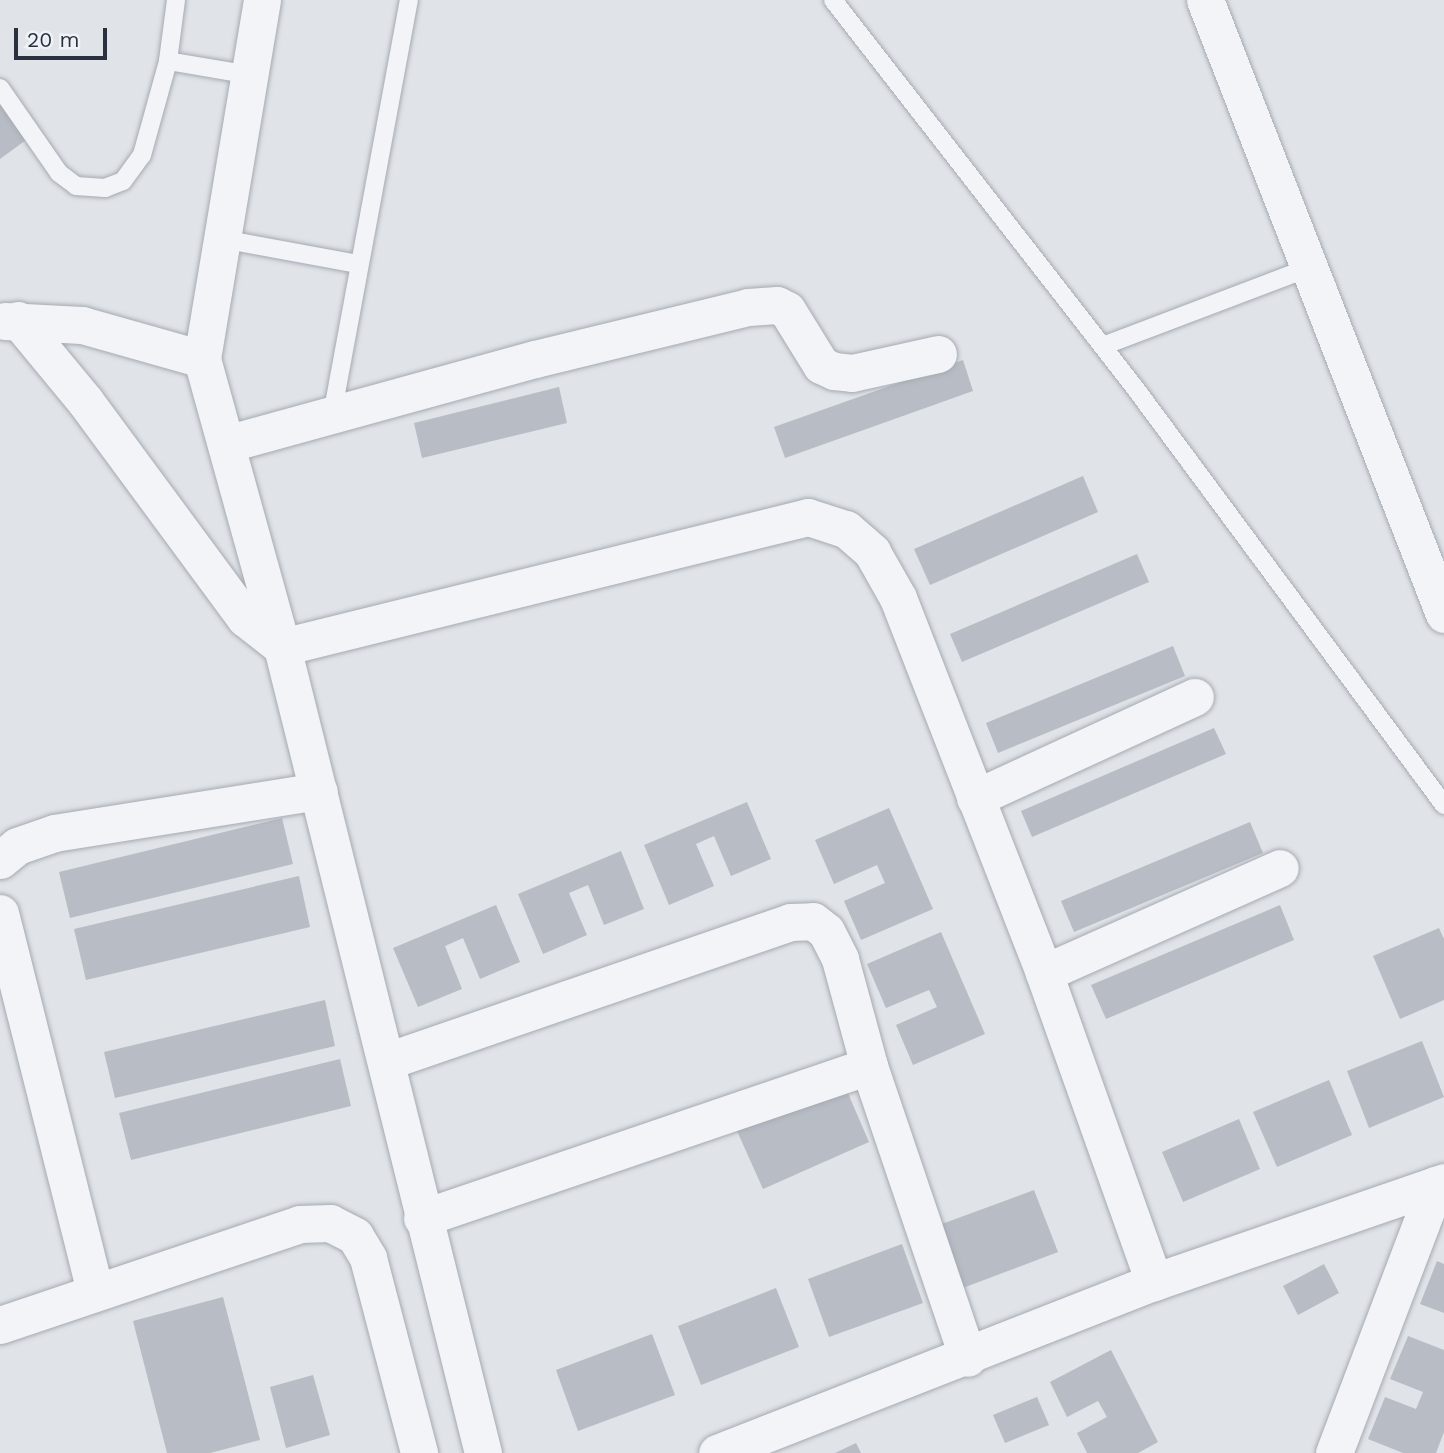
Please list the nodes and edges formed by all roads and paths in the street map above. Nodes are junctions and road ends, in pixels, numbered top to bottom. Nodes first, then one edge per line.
1 (176, 0) edge
2 (262, 0) edge
3 (409, 0) edge
4 (833, 0) edge
5 (1205, 0) edge
6 (168, 61) junction
7 (250, 75) junction
8 (0, 88) edge
9 (222, 239) junction
10 (358, 264) junction
11 (1308, 268) junction
12 (9, 321) edge
13 (1103, 346) junction
14 (938, 355) dead end
15 (202, 359) junction
16 (332, 415) junction
17 (226, 444) junction
18 (1444, 614) edge
19 (282, 647) junction
20 (1195, 697) dead end
21 (318, 791) junction
22 (975, 798) junction
23 (1444, 805) edge
24 (0, 860) edge
25 (1280, 868) dead end
26 (0, 913) edge
27 (1044, 973) junction
28 (387, 1061) junction
29 (870, 1066) junction
30 (1440, 1184) edge
31 (422, 1218) junction
32 (1154, 1282) junction
33 (95, 1292) junction
34 (0, 1325) edge
35 (968, 1359) junction
36 (419, 1453) edge
37 (483, 1453) edge
38 (717, 1453) edge
39 (1334, 1453) edge

1 - 6 lane
2 - 7 street
3 - 10 lane
4 - 13 lane
5 - 11 street
6 - 7 lane
6 - 8 lane
7 - 9 street
9 - 10 lane
9 - 15 street
10 - 16 lane
11 - 13 lane
11 - 18 street
12 - 15 street
12 - 19 street
13 - 23 lane
14 - 16 street
15 - 17 street
16 - 17 street
17 - 19 street
19 - 21 street
19 - 22 street
20 - 22 street
21 - 24 street
21 - 28 street
22 - 27 street
25 - 27 street
26 - 33 street
27 - 32 street
28 - 29 street
28 - 31 street
29 - 31 street
29 - 35 street
30 - 32 street
30 - 39 street
31 - 37 street
32 - 35 street
33 - 34 street
33 - 36 street
35 - 38 street

